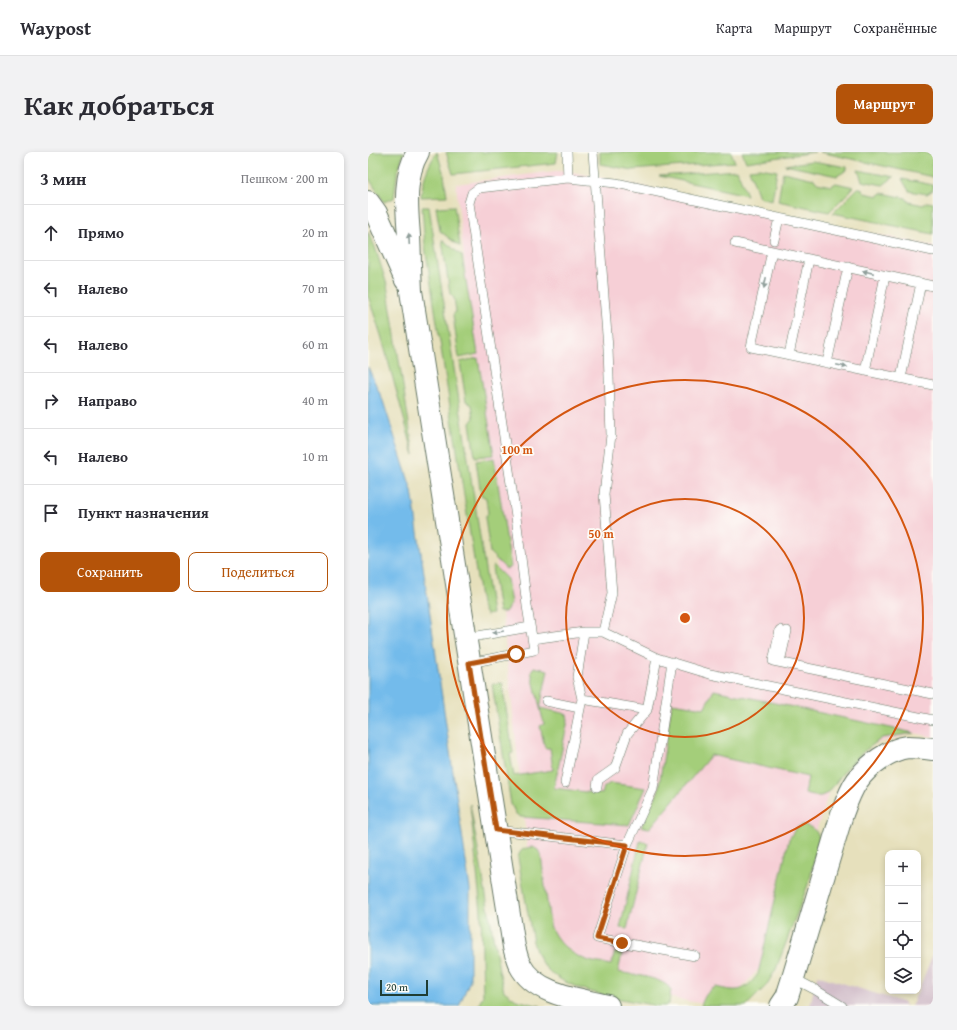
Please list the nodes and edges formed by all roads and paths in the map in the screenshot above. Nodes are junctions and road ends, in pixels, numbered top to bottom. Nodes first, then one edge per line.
1 (418, 152) edge
2 (567, 152) edge
3 (593, 152) edge
4 (568, 178) junction
5 (594, 180) junction
6 (368, 202) edge
7 (779, 218) junction
8 (774, 240) dead end
9 (735, 244) dead end
10 (772, 251) junction
11 (933, 251) edge
12 (809, 259) junction
13 (848, 267) junction
14 (885, 276) junction
15 (921, 283) junction
16 (933, 286) edge
17 (411, 292) junction
18 (789, 355) junction
19 (827, 363) junction
20 (865, 371) junction
21 (901, 378) junction
22 (933, 385) edge
23 (530, 627) junction
24 (783, 630) dead end
25 (584, 632) junction
26 (603, 632) junction
27 (466, 638) junction
28 (532, 639) junction
29 (657, 658) junction
30 (672, 662) junction
31 (469, 663) junction
32 (933, 694) edge
33 (582, 698) junction
34 (546, 701) dead end
35 (580, 708) junction
36 (647, 710) junction
37 (933, 720) edge
38 (933, 750) edge
39 (565, 783) dead end
40 (597, 787) dead end
41 (496, 830) junction
42 (627, 845) junction
43 (695, 956) dead end
44 (794, 978) junction
45 (608, 1006) edge
46 (781, 1006) edge
47 (842, 1006) edge

17 -> 1 street
2 - 4 lane
3 - 5 lane
4 - 5 lane
4 - 23 lane
5 - 7 lane
5 - 26 lane
6 - 17 street
7 - 8 lane
7 - 11 lane
9 - 10 lane
10 - 12 lane
10 -> 18 lane
12 - 13 lane
12 - 18 lane
14 -> 13 lane
13 - 19 lane
14 - 15 lane
14 - 20 lane
15 - 16 lane
15 - 21 lane
17 - 27 street
18 - 19 lane
19 -> 20 lane
20 - 21 lane
21 - 22 lane
23 -> 27 lane
23 - 28 lane
24 - 32 lane
25 - 26 lane
25 - 28 lane
25 - 33 lane
26 - 29 lane
27 - 31 street
28 - 31 lane
29 - 30 lane
29 - 36 lane
30 - 37 lane
30 - 42 lane
31 - 41 street
33 - 35 lane
33 - 36 lane
34 - 35 lane
35 - 39 lane
36 - 40 lane
38 - 44 street
41 - 42 lane
41 - 45 street
42 - 43 lane
44 - 46 street
44 - 47 lane

